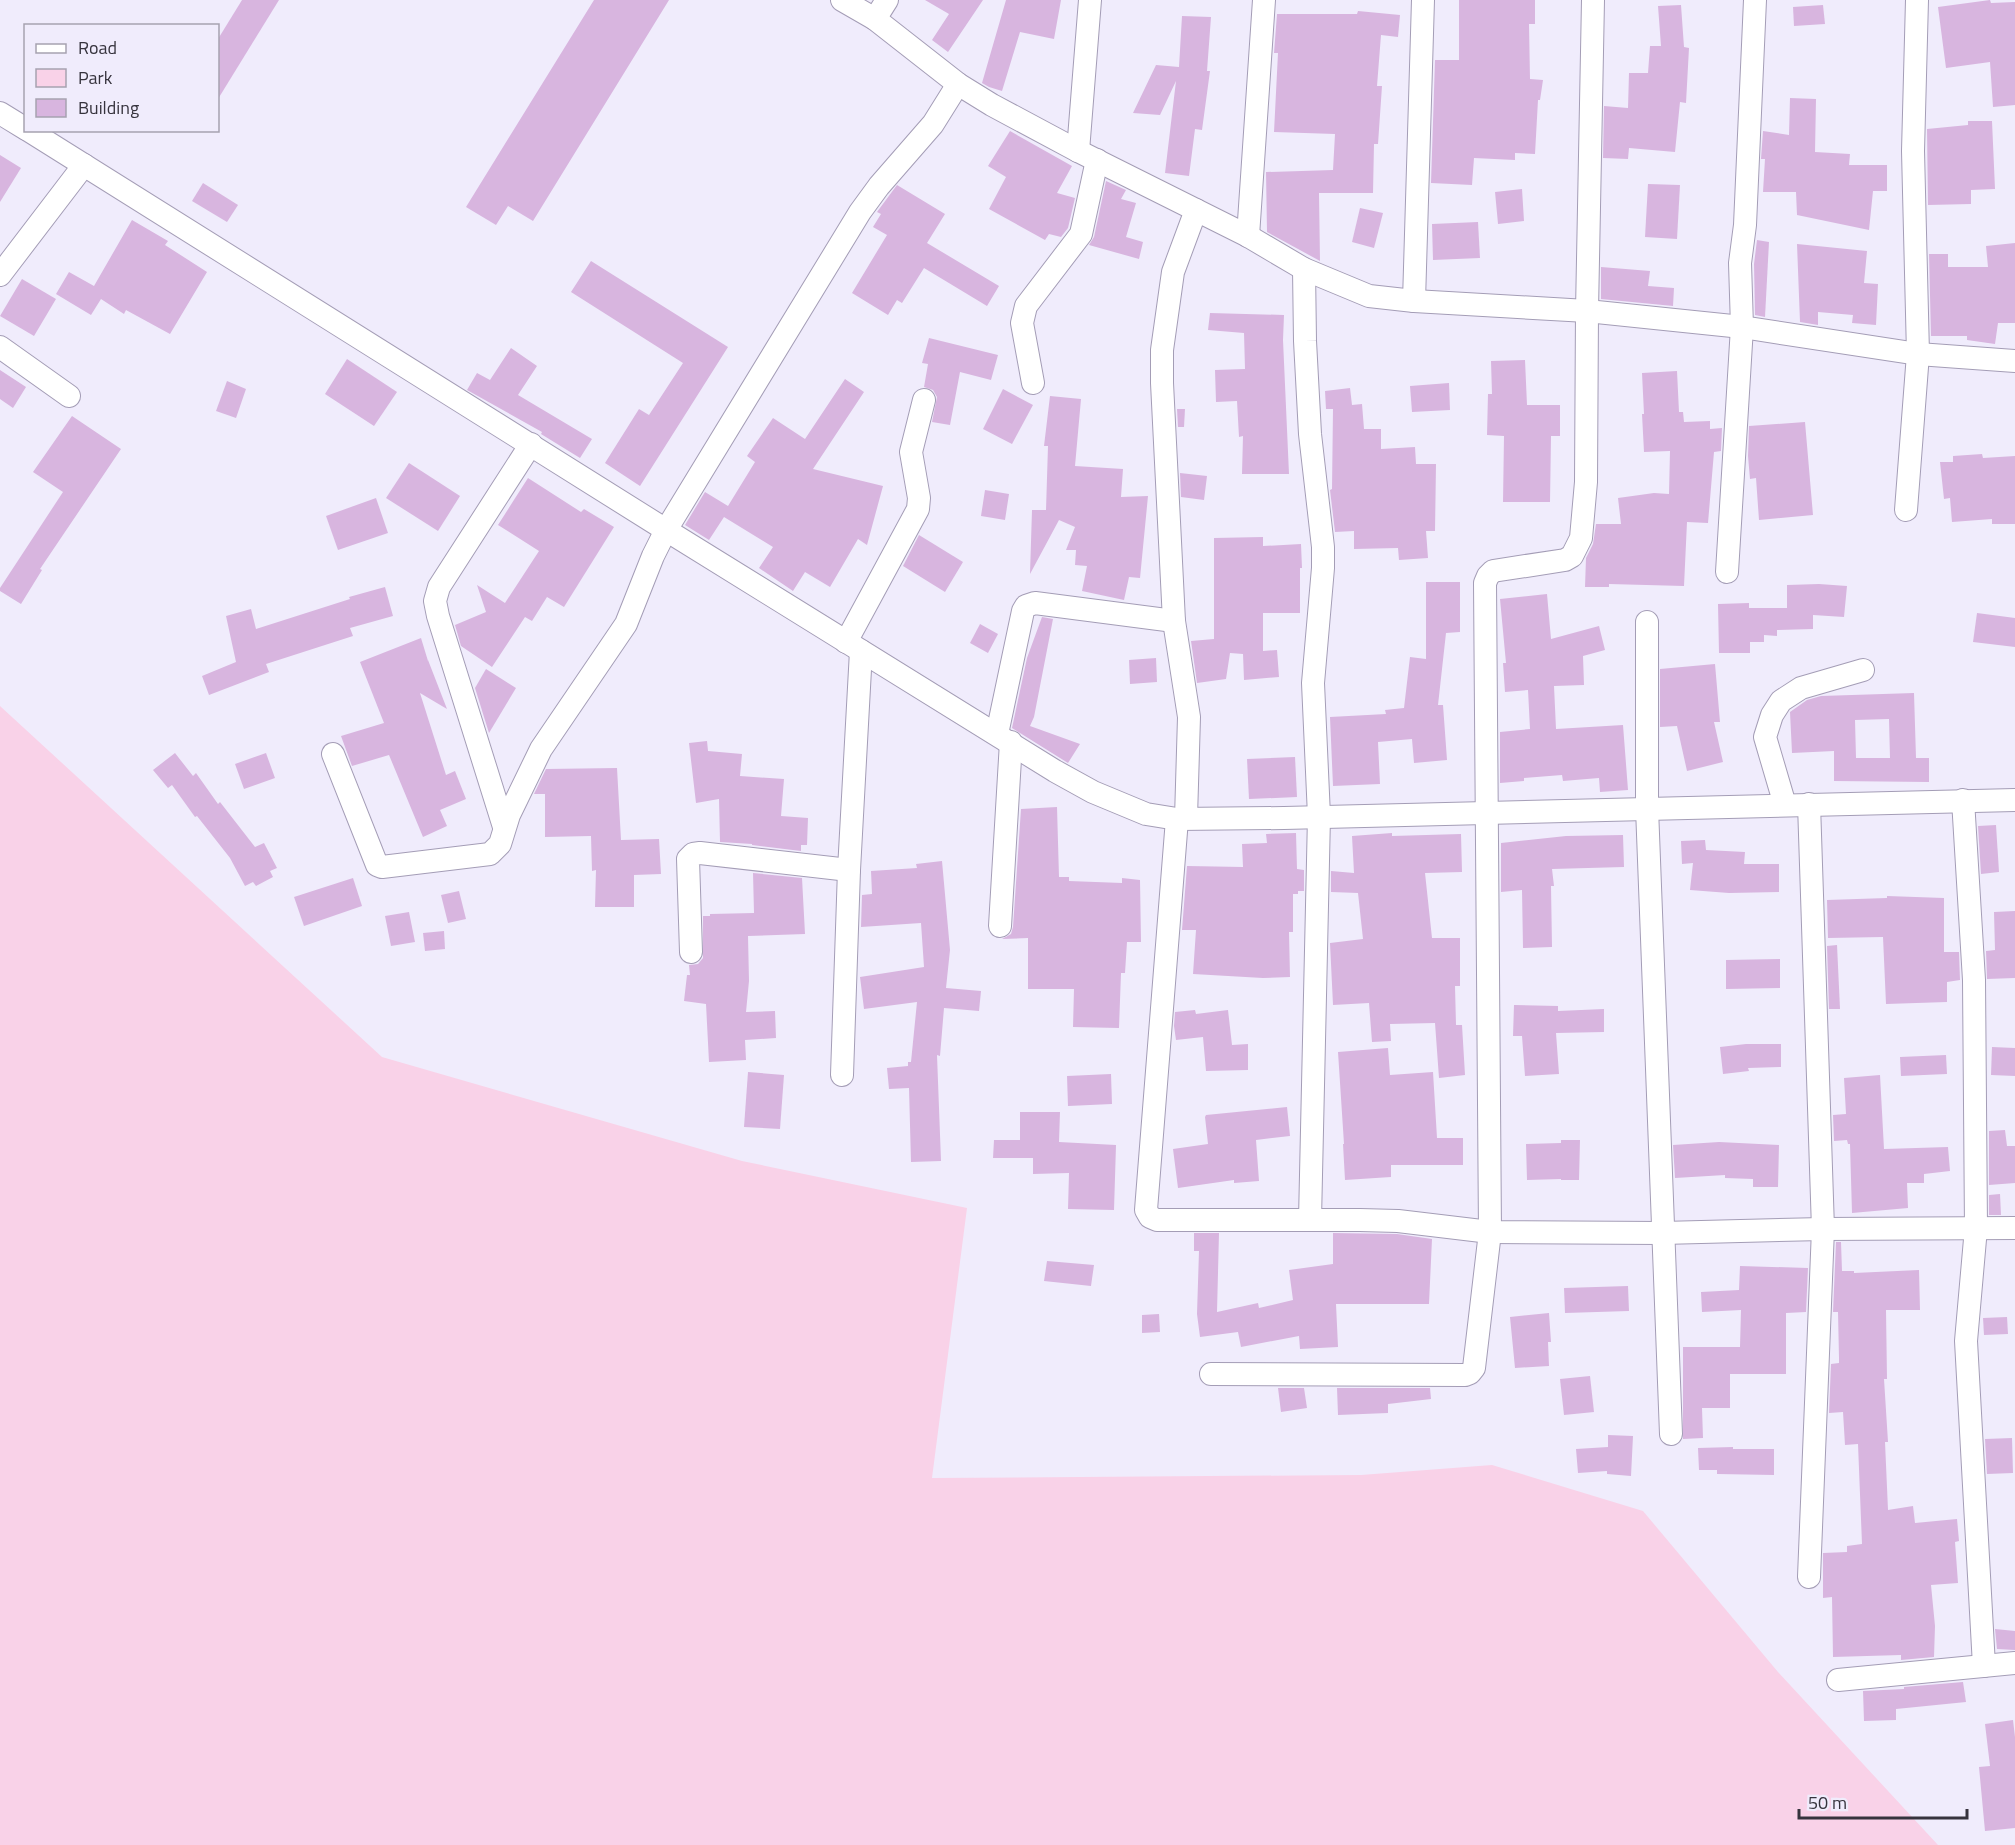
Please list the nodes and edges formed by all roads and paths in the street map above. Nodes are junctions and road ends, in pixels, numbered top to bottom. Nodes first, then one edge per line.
1 (842, 0) edge
2 (887, 0) edge
3 (1090, 0) edge
4 (1264, 0) edge
5 (1423, 0) edge
6 (1593, 0) edge
7 (1755, 0) edge
8 (1917, 0) edge
9 (875, 19) junction
10 (958, 84) junction
11 (0, 113) edge
12 (24, 128) edge
13 (30, 132) edge
14 (1087, 155) junction
15 (84, 165) junction
16 (1196, 210) junction
17 (1248, 236) junction
18 (1304, 269) junction
19 (0, 275) edge
20 (1414, 301) junction
21 (1587, 311) junction
22 (1742, 327) junction
23 (0, 347) edge
24 (1918, 354) junction
25 (2015, 361) edge
26 (1033, 383) dead end
27 (69, 396) dead end
28 (924, 400) dead end
29 (531, 444) junction
30 (1906, 510) dead end
31 (666, 530) junction
32 (1727, 572) dead end
33 (1174, 621) junction
34 (1647, 622) dead end
35 (854, 646) junction
36 (1863, 670) dead end
37 (1004, 738) junction
38 (333, 754) dead end
39 (1963, 800) junction
40 (2015, 800) edge
41 (1809, 804) junction
42 (1785, 805) junction
43 (1647, 808) junction
44 (1487, 812) junction
45 (1319, 816) junction
46 (1182, 818) junction
47 (504, 827) junction
48 (849, 870) junction
49 (1000, 926) dead end
50 (692, 952) dead end
51 (842, 1075) dead end
52 (1310, 1220) junction
53 (1976, 1228) junction
54 (2015, 1228) edge
55 (1823, 1229) junction
56 (1490, 1232) junction
57 (1662, 1233) junction
58 (1211, 1374) dead end
59 (1671, 1434) dead end
60 (1809, 1577) dead end
61 (2015, 1663) edge
62 (1984, 1666) junction
63 (1838, 1680) dead end

1 - 9 street
2 - 9 street
3 - 14 street
4 - 17 street
5 - 20 street
6 - 21 street
7 - 22 street
8 - 24 street
9 - 10 street
10 - 14 street
10 - 31 street
11 - 12 street
13 - 15 street
14 - 16 street
14 - 26 street
15 - 19 street
15 - 29 street
16 - 17 street
16 - 33 street
17 - 18 street
18 - 20 street
18 - 45 street
20 - 21 street
21 - 22 street
21 - 44 street
22 - 24 street
22 - 32 street
23 - 27 street
24 - 25 street
24 - 30 street
28 - 35 street
29 - 31 street
29 - 47 street
31 - 35 street
31 - 47 street
33 - 37 street
33 - 46 street
34 - 43 street
35 - 37 street
35 - 48 street
36 - 42 street
37 - 46 street
37 - 49 street
38 - 47 street
39 - 40 street
39 - 41 street
39 - 53 street
41 - 42 street
41 - 55 street
42 - 43 street
43 - 44 street
43 - 57 street
44 - 45 street
44 - 56 street
45 - 46 street
45 - 52 street
46 - 52 street
48 - 50 street
48 - 51 street
52 - 56 street
53 - 54 street
53 - 55 street
53 - 62 street
55 - 57 street
55 - 60 street
56 - 57 street
56 - 58 street
57 - 59 street
61 - 62 street
62 - 63 street

